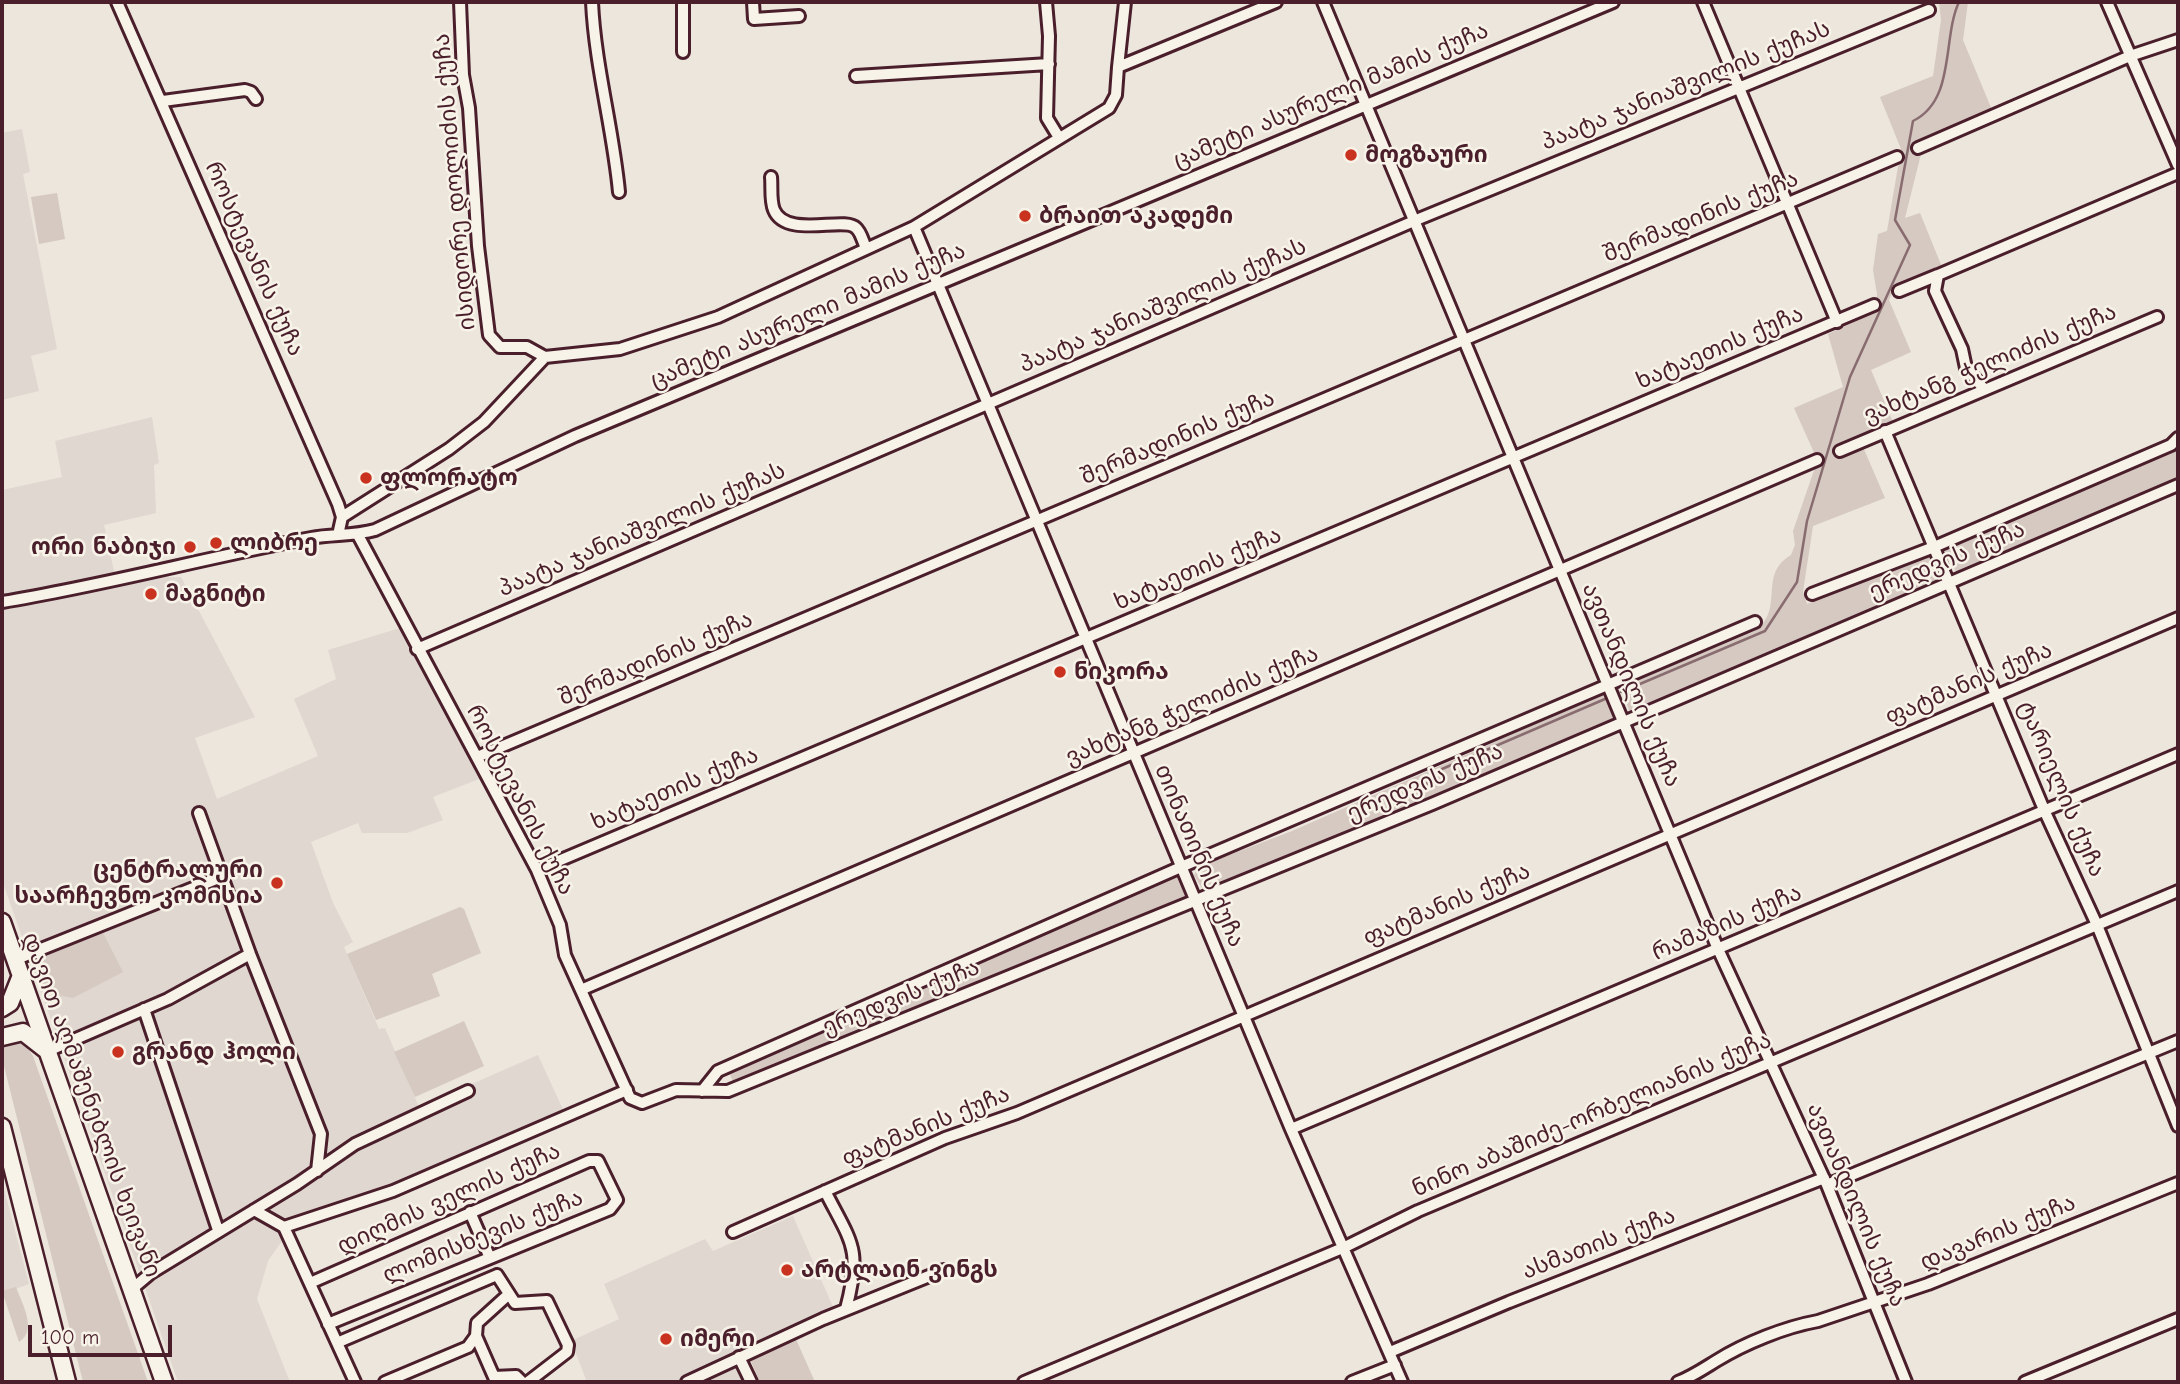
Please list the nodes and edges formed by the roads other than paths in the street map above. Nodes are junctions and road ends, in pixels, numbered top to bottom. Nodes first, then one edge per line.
1 (117, 2) edge
2 (460, 2) edge
3 (592, 2) edge
4 (683, 2) edge
5 (753, 2) edge
6 (1045, 2) edge
7 (1125, 2) edge
8 (1276, 2) edge
9 (1323, 2) edge
10 (1613, 2) edge
11 (1703, 2) edge
12 (2107, 2) edge
13 (1929, 10) dead end
14 (799, 16) dead end
15 (2178, 40) edge
16 (684, 52) dead end
17 (2130, 56) junction
18 (1049, 64) junction
19 (1118, 67) junction
20 (856, 76) dead end
21 (1737, 87) junction
22 (256, 99) dead end
23 (163, 101) junction
24 (1364, 104) junction
25 (1058, 136) junction
26 (1918, 148) dead end
27 (1897, 157) dead end
28 (2178, 165) edge
29 (2178, 173) edge
30 (771, 177) dead end
31 (619, 192) dead end
32 (1789, 203) junction
33 (1413, 222) junction
34 (914, 227) junction
35 (866, 248) junction
36 (1938, 275) junction
37 (937, 285) junction
38 (1899, 291) dead end
39 (1874, 305) dead end
40 (2157, 317) dead end
41 (1837, 322) junction
42 (1463, 340) junction
43 (545, 357) junction
44 (1984, 389) junction
45 (987, 405) junction
46 (1885, 431) junction
47 (2178, 438) edge
48 (1840, 451) dead end
49 (1514, 458) junction
50 (1817, 460) dead end
51 (2178, 485) edge
52 (342, 517) junction
53 (1036, 522) junction
54 (338, 535) junction
55 (358, 535) junction
56 (1934, 547) junction
57 (1561, 572) junction
58 (1949, 583) junction
59 (1812, 594) dead end
60 (2, 603) edge
61 (2178, 618) edge
62 (1755, 622) dead end
63 (1086, 640) junction
64 (417, 649) junction
65 (1609, 686) junction
66 (1998, 694) junction
67 (1622, 720) junction
68 (1133, 754) junction
69 (2178, 754) edge
70 (477, 757) junction
71 (2045, 811) junction
72 (199, 813) dead end
73 (1670, 833) junction
74 (1181, 867) junction
75 (537, 870) junction
76 (220, 877) junction
77 (2178, 891) edge
78 (1195, 900) junction
79 (2, 922) edge
80 (2097, 925) junction
81 (1718, 949) junction
82 (250, 954) junction
83 (14, 960) junction
84 (20, 978) junction
85 (583, 989) junction
86 (2, 1009) edge
87 (144, 1009) junction
88 (1244, 1016) junction
89 (2, 1037) edge
90 (2178, 1041) edge
91 (48, 1051) junction
92 (2148, 1054) junction
93 (1771, 1063) junction
94 (627, 1090) junction
95 (468, 1091) dead end
96 (702, 1091) junction
97 (2, 1126) edge
98 (2178, 1126) edge
99 (1291, 1129) junction
100 (7, 1163) edge
101 (603, 1167) joint
102 (317, 1171) junction
103 (1826, 1182) junction
104 (2178, 1183) edge
105 (825, 1191) junction
106 (254, 1210) junction
107 (470, 1212) junction
108 (284, 1227) junction
109 (218, 1230) junction
110 (733, 1232) dead end
111 (1345, 1247) junction
112 (494, 1256) junction
113 (944, 1270) dead end
114 (497, 1275) junction
115 (310, 1283) junction
116 (132, 1289) junction
117 (509, 1294) junction
118 (1875, 1302) junction
119 (846, 1309) junction
120 (2178, 1320) edge
121 (328, 1324) junction
122 (477, 1336) junction
123 (339, 1342) junction
124 (1390, 1352) junction
125 (739, 1357) junction
126 (1395, 1365) junction
127 (494, 1380) edge
128 (66, 1382) edge
129 (164, 1382) edge
130 (355, 1382) edge
131 (385, 1382) edge
132 (522, 1382) edge
133 (528, 1382) edge
134 (687, 1382) edge
135 (751, 1382) edge
136 (1024, 1382) edge
137 (1352, 1382) edge
138 (1402, 1382) edge
139 (1678, 1382) edge
140 (1906, 1382) edge
141 (2025, 1382) edge

1 - 23 street, როსტევანის ქუჩა
2 - 43 street, ისიდორე დოლიძის ქუჩა
3 - 31 street
4 - 16 street
5 - 14 street
6 - 18 street
7 - 19 street
8 - 19 street
9 - 24 street, ავთანდილის ქუჩა
10 - 24 street, ცამეტი ასურელი მამის ქუჩა
11 - 21 street
12 - 17 street
13 - 21 street, პაატა ჯანიაშვილის ქუჩას
15 - 17 street
17 - 26 street
17 - 28 street
18 - 20 street
18 - 25 street
19 - 25 street
21 - 32 street
21 - 33 street, პაატა ჯანიაშვილის ქუჩას
22 - 23 street
23 - 52 street, როსტევანის ქუჩა
24 - 33 street, ავთანდილის ქუჩა
24 - 37 street, ცამეტი ასურელი მამის ქუჩა
25 - 34 street
27 - 32 street, შერმადინის ქუჩა
29 - 36 street
30 - 35 street
32 - 41 street
32 - 42 street, შერმადინის ქუჩა
33 - 42 street, ავთანდილის ქუჩა
33 - 45 street, პაატა ჯანიაშვილის ქუჩას
34 - 35 street
34 - 37 street, თინათინის ქუჩა
35 - 43 street
36 - 38 street
36 - 44 street
37 - 45 street, თინათინის ქუჩა
37 - 55 street, ცამეტი ასურელი მამის ქუჩა
39 - 41 street, ხატაეთის ქუჩა
40 - 44 street, ვახტანგ ჭელიძის ქუჩა
41 - 49 street, ხატაეთის ქუჩა
42 - 49 street, ავთანდილის ქუჩა
42 - 53 street, შერმადინის ქუჩა
43 - 52 street
44 - 46 street, ვახტანგ ჭელიძის ქუჩა
45 - 53 street, თინათინის ქუჩა
45 - 64 street, პაატა ჯანიაშვილის ქუჩას
46 - 48 street, ვახტანგ ჭელიძის ქუჩა
46 - 56 street, ტარიელის ქუჩა
47 - 56 street, ერედვის ქუჩა
49 - 57 street, ავთანდილის ქუჩა
49 - 63 street, ხატაეთის ქუჩა
50 - 57 street, ვახტანგ ჭელიძის ქუჩა
51 - 58 street, ერედვის ქუჩა
52 - 54 street
53 - 63 street, თინათინის ქუჩა
53 - 70 street, შერმადინის ქუჩა
54 - 55 street, ცამეტი ასურელი მამის ქუჩა
54 - 60 street, ცამეტი ასურელი მამის ქუჩა
55 - 64 street, როსტევანის ქუჩა
56 - 58 street, ტარიელის ქუჩა
56 - 59 street, ერედვის ქუჩა
57 - 65 street, ავთანდილის ქუჩა
57 - 68 street, ვახტანგ ჭელიძის ქუჩა
58 - 66 street, ტარიელის ქუჩა
58 - 67 street, ერედვის ქუჩა
61 - 66 street, ფატმანის ქუჩა
62 - 65 street, ერედვის ქუჩა
63 - 68 street, თინათინის ქუჩა
63 - 75 street, ხატაეთის ქუჩა
64 - 70 street, როსტევანის ქუჩა
65 - 67 street, ავთანდილის ქუჩა
65 - 74 street, ერედვის ქუჩა
66 - 71 street, ტარიელის ქუჩა
66 - 73 street, ფატმანის ქუჩა
67 - 73 street, ავთანდილის ქუჩა
67 - 78 street, ერედვის ქუჩა
68 - 74 street, თინათინის ქუჩა
68 - 85 street, ვახტანგ ჭელიძის ქუჩა
69 - 71 street, რამაზის ქუჩა
70 - 75 street, როსტევანის ქუჩა
71 - 80 street, ტარიელის ქუჩა
71 - 81 street, რამაზის ქუჩა
72 - 76 street
73 - 81 street, ავთანდილის ქუჩა
73 - 88 street, ფატმანის ქუჩა
74 - 78 street, თინათინის ქუჩა
74 - 96 street, ერედვის ქუჩა
75 - 85 street, როსტევანის ქუჩა
76 - 82 street
76 - 83 street
77 - 80 street, ნინო აბაშიძე-ორბელიანის ქუჩა
78 - 88 street, თინათინის ქუჩა
78 - 96 street, ერედვის ქუჩა
79 - 83 highway, დავით აღმაშენებლის ხეივანი
80 - 92 street, ტარიელის ქუჩა
80 - 93 street, ნინო აბაშიძე-ორბელიანის ქუჩა
81 - 93 street, ავთანდილის ქუჩა
81 - 99 street, რამაზის ქუჩა
82 - 87 street
82 - 102 street
83 - 84 highway, დავით აღმაშენებლის ხეივანი
84 - 86 highway
84 - 91 highway, დავით აღმაშენებლის ხეივანი
85 - 94 street, როსტევანის ქუჩა
87 - 91 street
87 - 109 street
88 - 99 street, თინათინის ქუჩა
88 - 105 street, ფატმანის ქუჩა
89 - 91 highway
90 - 92 street, ასმათის ქუჩა
91 - 116 highway, დავით აღმაშენებლის ხეივანი
92 - 98 street, ტარიელის ქუჩა
92 - 103 street, ასმათის ქუჩა
93 - 103 street, ავთანდილის ქუჩა
93 - 111 street, ნინო აბაშიძე-ორბელიანის ქუჩა
94 - 96 street
94 - 108 street
95 - 102 street
97 - 100 highway
99 - 111 street, თინათინის ქუჩა
100 - 128 highway
101 - 107 street, დიღმის ველის ქუჩა
101 - 112 street, ლომისხევის ქუჩა
102 - 106 street
103 - 118 street, ავთანდილის ქუჩა
103 - 124 street, ასმათის ქუჩა
104 - 118 street, დავარის ქუჩა
105 - 110 street, ფატმანის ქუჩა
105 - 119 street
106 - 108 street
106 - 109 street
107 - 112 street
107 - 115 street, დიღმის ველის ქუჩა
108 - 115 street
109 - 116 street
111 - 124 street, თინათინის ქუჩა
111 - 136 street, ნინო აბაშიძე-ორბელიანის ქუჩა
112 - 114 street
112 - 121 street, ლომისხევის ქუჩა
113 - 119 street
114 - 117 street
114 - 123 street
115 - 121 street
116 - 129 highway, დავით აღმაშენებლის ხეივანი
117 - 122 street
117 - 133 street
118 - 139 street, დავარის ქუჩა
118 - 140 street, ავთანდილის ქუჩა
119 - 125 street
120 - 141 street
121 - 123 street
122 - 127 street
122 - 131 street
123 - 130 street
124 - 126 street, თინათინის ქუჩა
125 - 134 street
125 - 135 street
126 - 137 street
126 - 138 street, თინათინის ქუჩა
127 - 132 street

